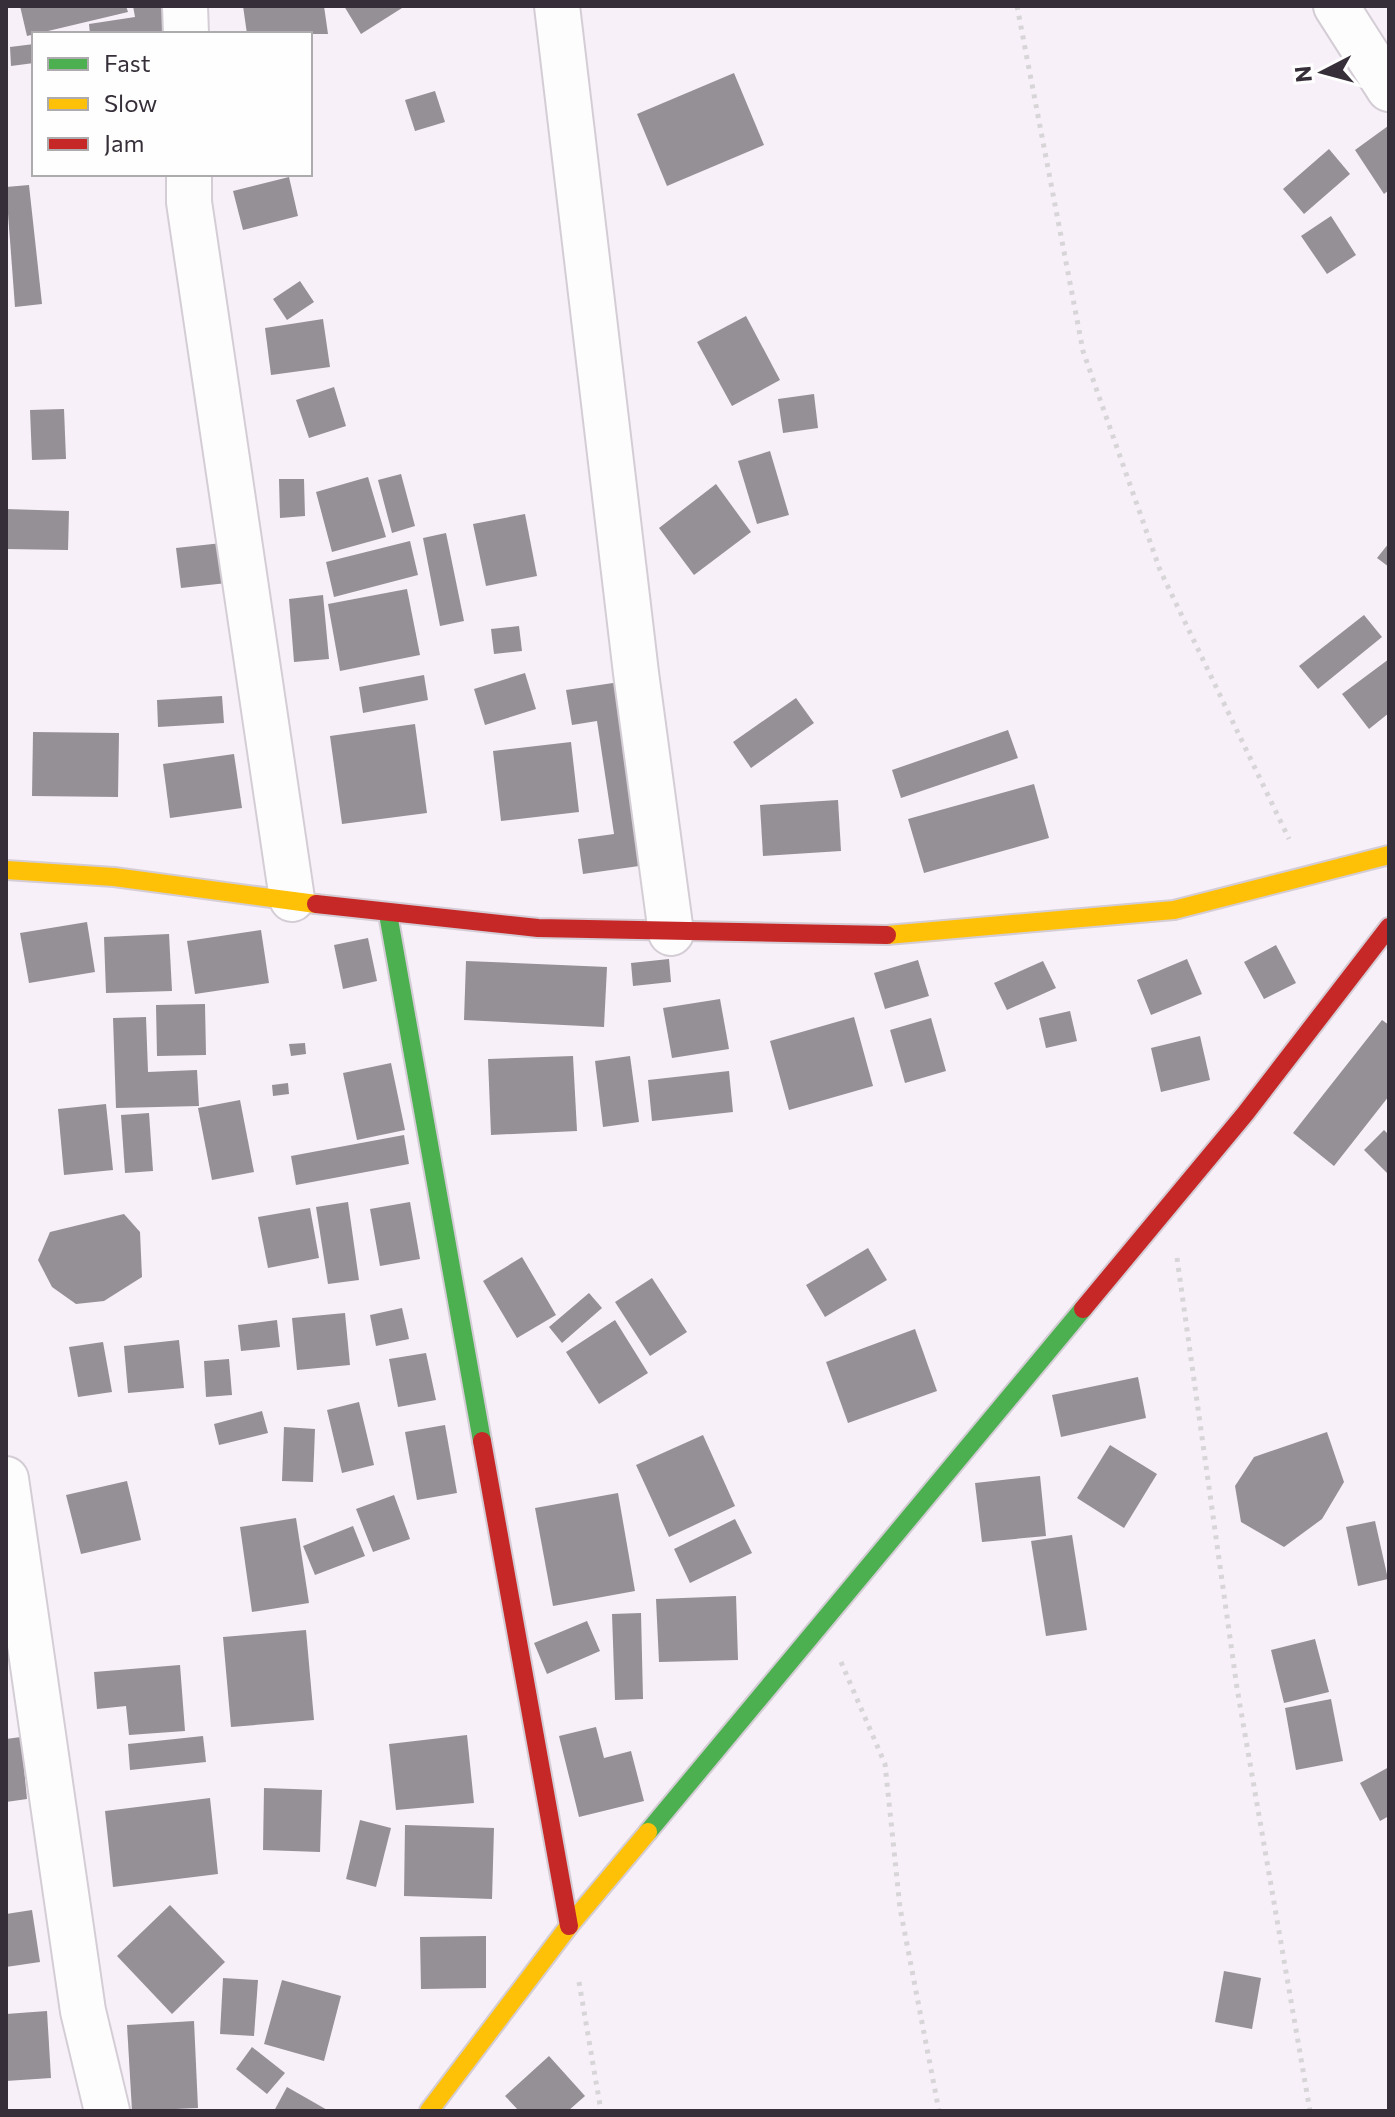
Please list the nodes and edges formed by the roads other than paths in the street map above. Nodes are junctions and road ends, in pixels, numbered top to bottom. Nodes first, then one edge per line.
1 (185, 6) edge
2 (557, 6) edge
3 (1336, 6) edge
4 (186, 32) edge
5 (1389, 89) edge
6 (189, 176) edge
7 (1389, 855) edge
8 (6, 870) edge
9 (292, 899) junction
10 (388, 914) junction
11 (1389, 927) edge
12 (671, 933) junction
13 (6, 1479) edge
14 (569, 1926) junction
15 (107, 2111) edge
16 (429, 2111) edge

1 - 4 street
2 - 12 street
3 - 5 street
6 - 9 street
7 - 12 street
8 - 9 street
9 - 10 street
10 - 12 street
10 - 14 street
11 - 14 street
13 - 15 street
14 - 16 street

